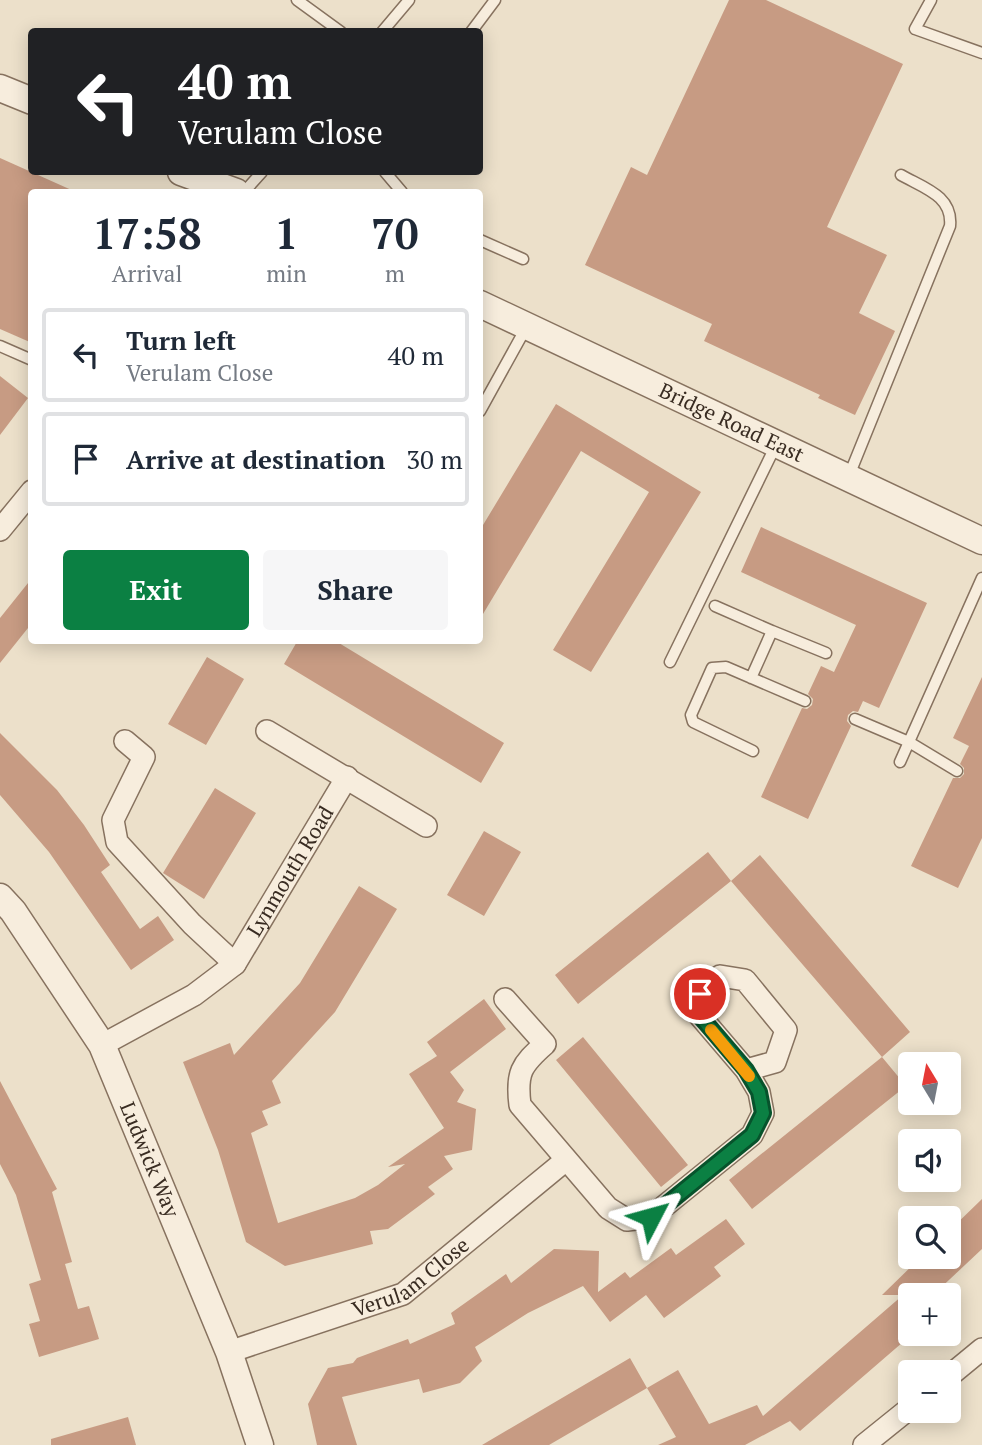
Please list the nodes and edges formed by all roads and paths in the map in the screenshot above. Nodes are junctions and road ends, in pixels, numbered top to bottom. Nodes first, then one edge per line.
1 (297, 0) edge
2 (409, 0) edge
3 (495, 0) edge
4 (931, 0) edge
5 (336, 28) edge
6 (385, 28) edge
7 (474, 28) edge
8 (982, 53) edge
9 (0, 88) edge
10 (28, 99) edge
11 (189, 175) edge
12 (259, 175) edge
13 (388, 175) edge
14 (901, 175) dead end
15 (228, 189) edge
16 (247, 189) edge
17 (399, 189) edge
18 (483, 241) edge
19 (523, 260) dead end
20 (483, 305) edge
21 (527, 326) junction
22 (0, 346) edge
23 (28, 358) edge
24 (483, 406) edge
25 (777, 444) junction
26 (848, 478) junction
27 (28, 496) edge
28 (0, 530) edge
29 (982, 541) edge
30 (982, 578) edge
31 (715, 606) dead end
32 (772, 631) junction
33 (826, 653) dead end
34 (670, 662) dead end
35 (751, 678) junction
36 (805, 701) dead end
37 (855, 719) dead end
38 (267, 731) dead end
39 (125, 741) dead end
40 (909, 742) junction
41 (753, 751) dead end
42 (900, 762) dead end
43 (957, 771) dead end
44 (347, 777) junction
45 (426, 826) dead end
46 (0, 897) edge
47 (235, 964) junction
48 (505, 999) dead end
49 (102, 1045) junction
50 (746, 1070) junction
51 (566, 1160) junction
52 (229, 1352) junction
53 (981, 1354) edge
54 (961, 1368) edge
55 (898, 1418) edge
56 (260, 1445) edge
57 (864, 1445) edge

1 - 5 lane
2 - 6 lane
3 - 7 lane
4 - 8 lane
9 - 10 street
11 - 15 street
12 - 16 lane
13 - 17 lane
14 - 26 lane
18 - 19 lane
20 - 21 street, Bridge Road East
21 - 24 lane
21 - 25 street, Bridge Road East
22 - 23 lane
25 - 26 street, Bridge Road East
25 - 34 lane
26 - 29 street, Bridge Road East
27 - 28 street
30 - 40 lane
31 - 32 lane
32 - 33 lane
32 - 35 lane
35 - 36 lane
35 - 41 lane
37 - 40 lane
38 - 44 street
39 - 47 street
40 - 42 lane
40 - 43 lane
44 - 45 street
44 - 47 street, Lynmouth Road
46 - 49 street, Ludwick Way
47 - 49 street, Lynmouth Road
48 - 51 street
49 - 52 street, Ludwick Way
50 - 50 street
50 - 51 street
51 - 52 street, Verulam Close
52 - 56 street, Ludwick Way
53 - 54 street
55 - 57 street

